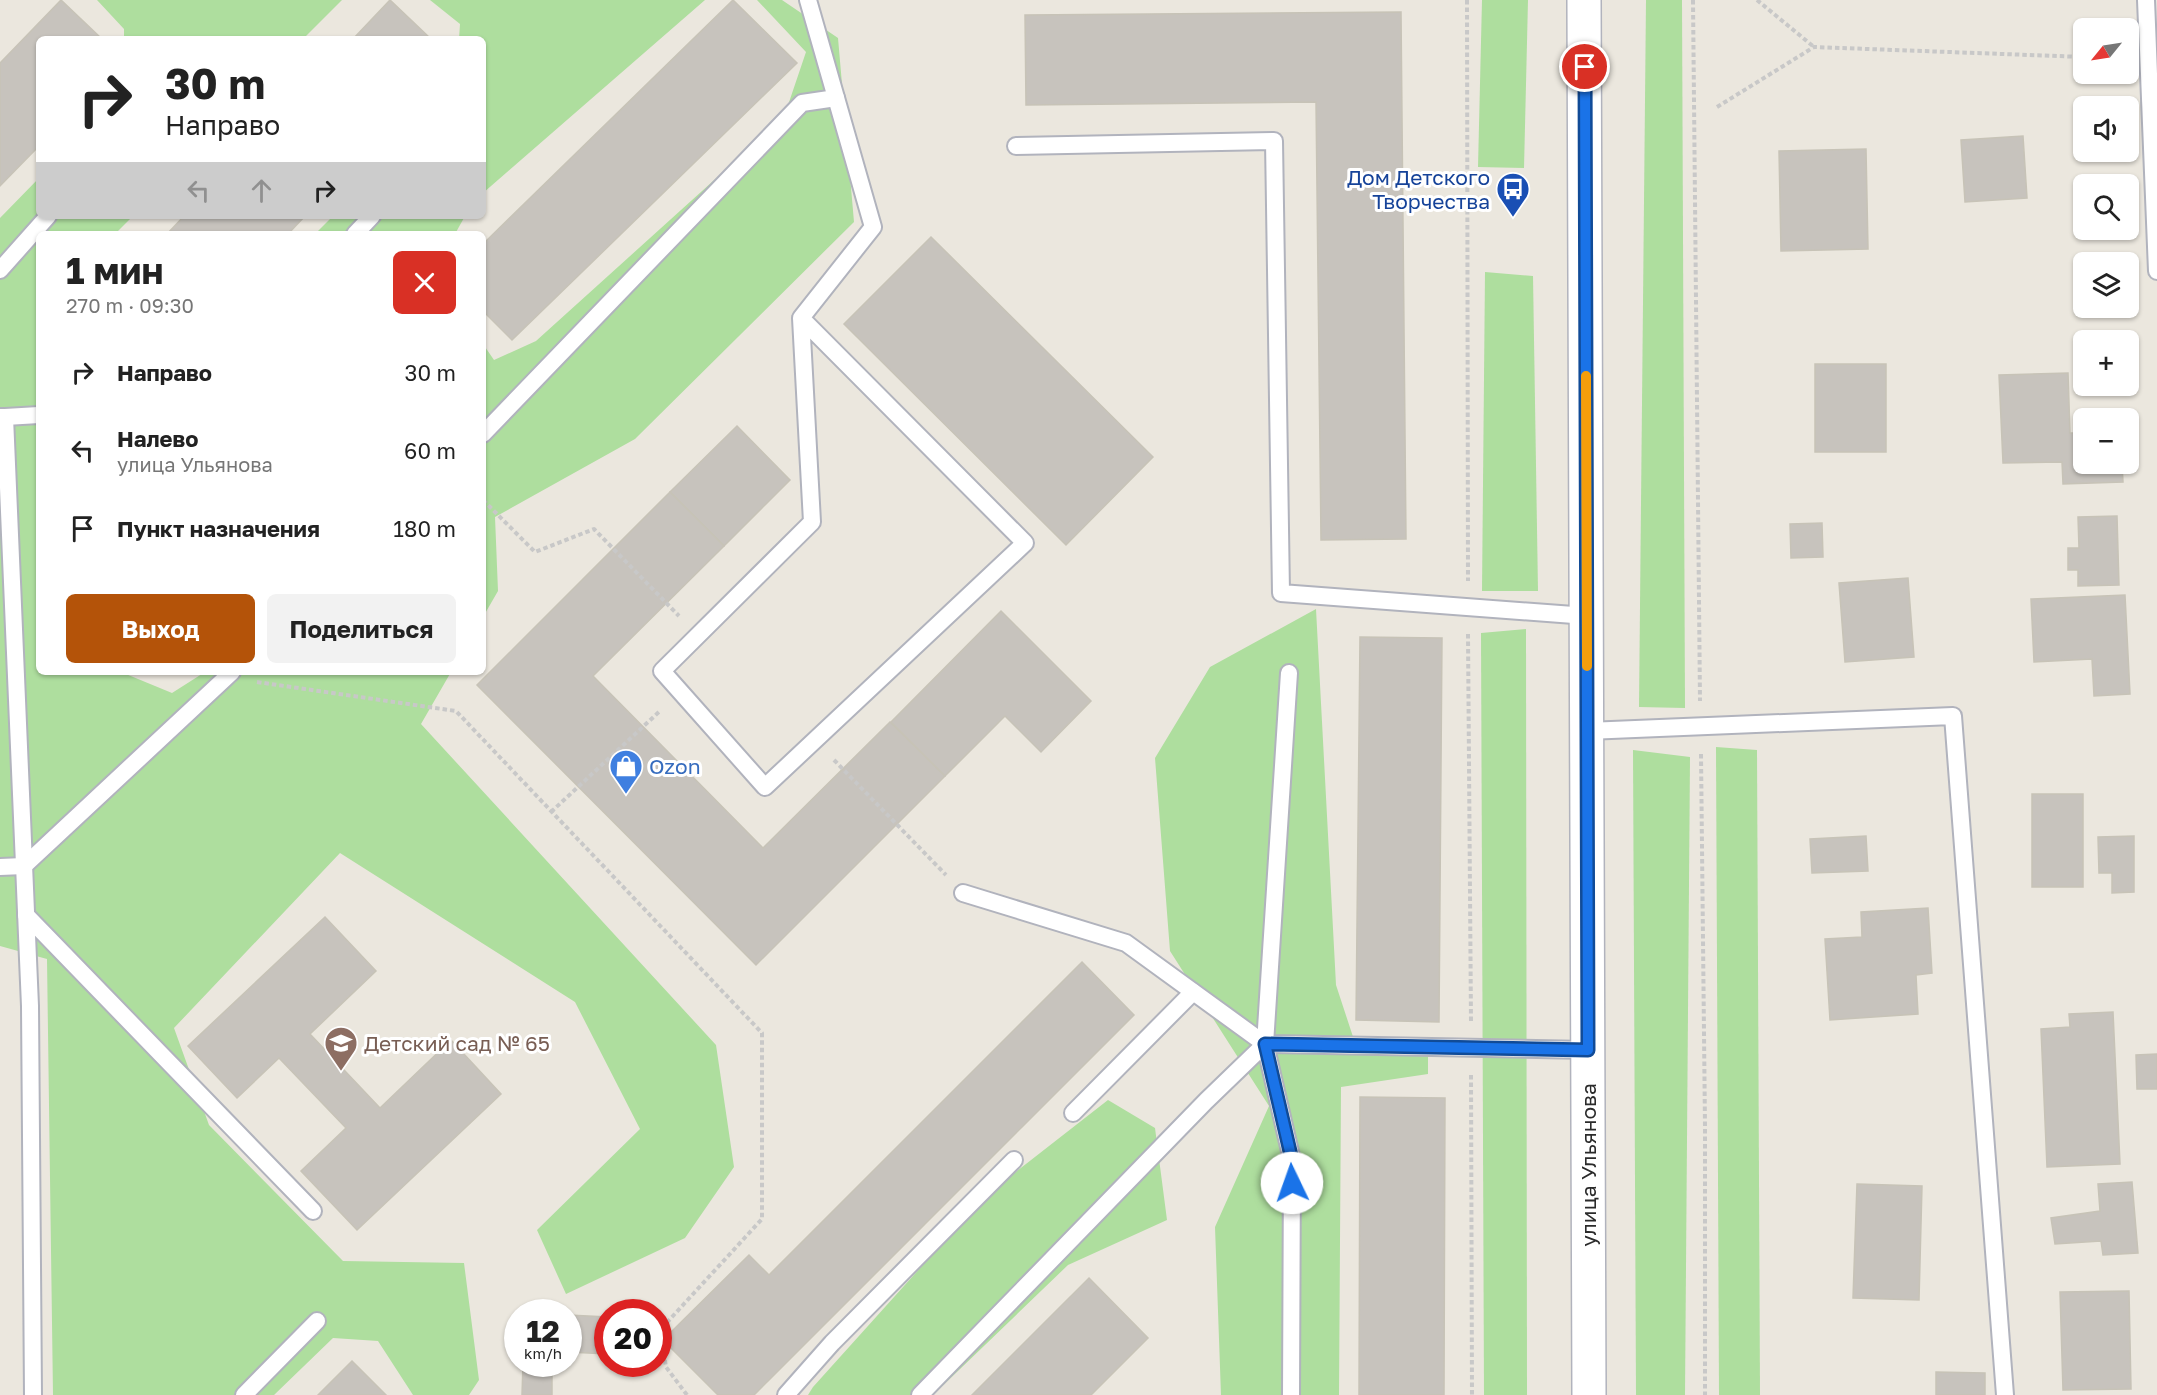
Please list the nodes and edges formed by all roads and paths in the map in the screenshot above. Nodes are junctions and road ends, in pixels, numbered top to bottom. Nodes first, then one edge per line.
1 (808, 0) edge
2 (1467, 0) edge
3 (1584, 0) edge
4 (1757, 0) edge
5 (2146, 0) edge
6 (1814, 47) junction
7 (2073, 57) edge
8 (836, 98) junction
9 (1718, 107) dead end
10 (1016, 146) dead end
11 (45, 219) edge
12 (369, 219) edge
13 (358, 231) edge
14 (0, 270) edge
15 (2157, 271) edge
16 (801, 318) junction
17 (36, 415) edge
18 (2, 417) edge
19 (486, 432) edge
20 (486, 503) edge
21 (1468, 607) junction
22 (1587, 616) junction
23 (698, 636) junction
24 (1289, 673) dead end
25 (229, 675) edge
26 (680, 692) junction
27 (1587, 731) junction
28 (815, 740) junction
29 (551, 812) junction
30 (24, 866) junction
31 (0, 867) edge
32 (963, 893) joint
33 (26, 915) junction
34 (1193, 992) junction
35 (1265, 1044) junction
36 (1471, 1047) junction
37 (1588, 1050) junction
38 (1073, 1113) dead end
39 (1014, 1160) dead end
40 (313, 1210) dead end
41 (317, 1321) dead end
42 (33, 1395) edge
43 (244, 1395) edge
44 (687, 1395) edge
45 (786, 1395) edge
46 (920, 1395) edge
47 (1291, 1395) edge
48 (1472, 1395) edge
49 (1589, 1395) edge
50 (2005, 1395) edge

1 - 8 lane
2 - 21 path
3 - 22 main road, улица Ульянова
4 - 6 path
5 - 15 lane
6 - 7 path
6 - 9 path
8 - 16 lane
8 - 19 lane
10 - 21 lane
11 - 14 lane
12 - 13 lane
16 - 23 lane
16 - 28 lane
17 - 18 lane
18 - 30 lane
20 - 23 path
21 - 22 lane
21 - 36 path
22 - 27 main road, улица Ульянова
23 - 26 lane
24 - 35 lane
25 - 29 path
25 - 30 lane
26 - 28 lane
26 - 29 path
27 - 37 main road, улица Ульянова
27 - 50 lane
28 - 32 path
29 - 44 path
30 - 31 lane
30 - 33 lane
32 - 34 lane
33 - 40 lane
33 - 42 lane
34 - 35 lane
34 - 38 lane
35 - 36 lane
35 - 46 lane
35 - 47 lane
36 - 37 lane
36 - 48 path
37 - 49 main road, улица Ульянова
39 - 45 lane
41 - 43 lane

